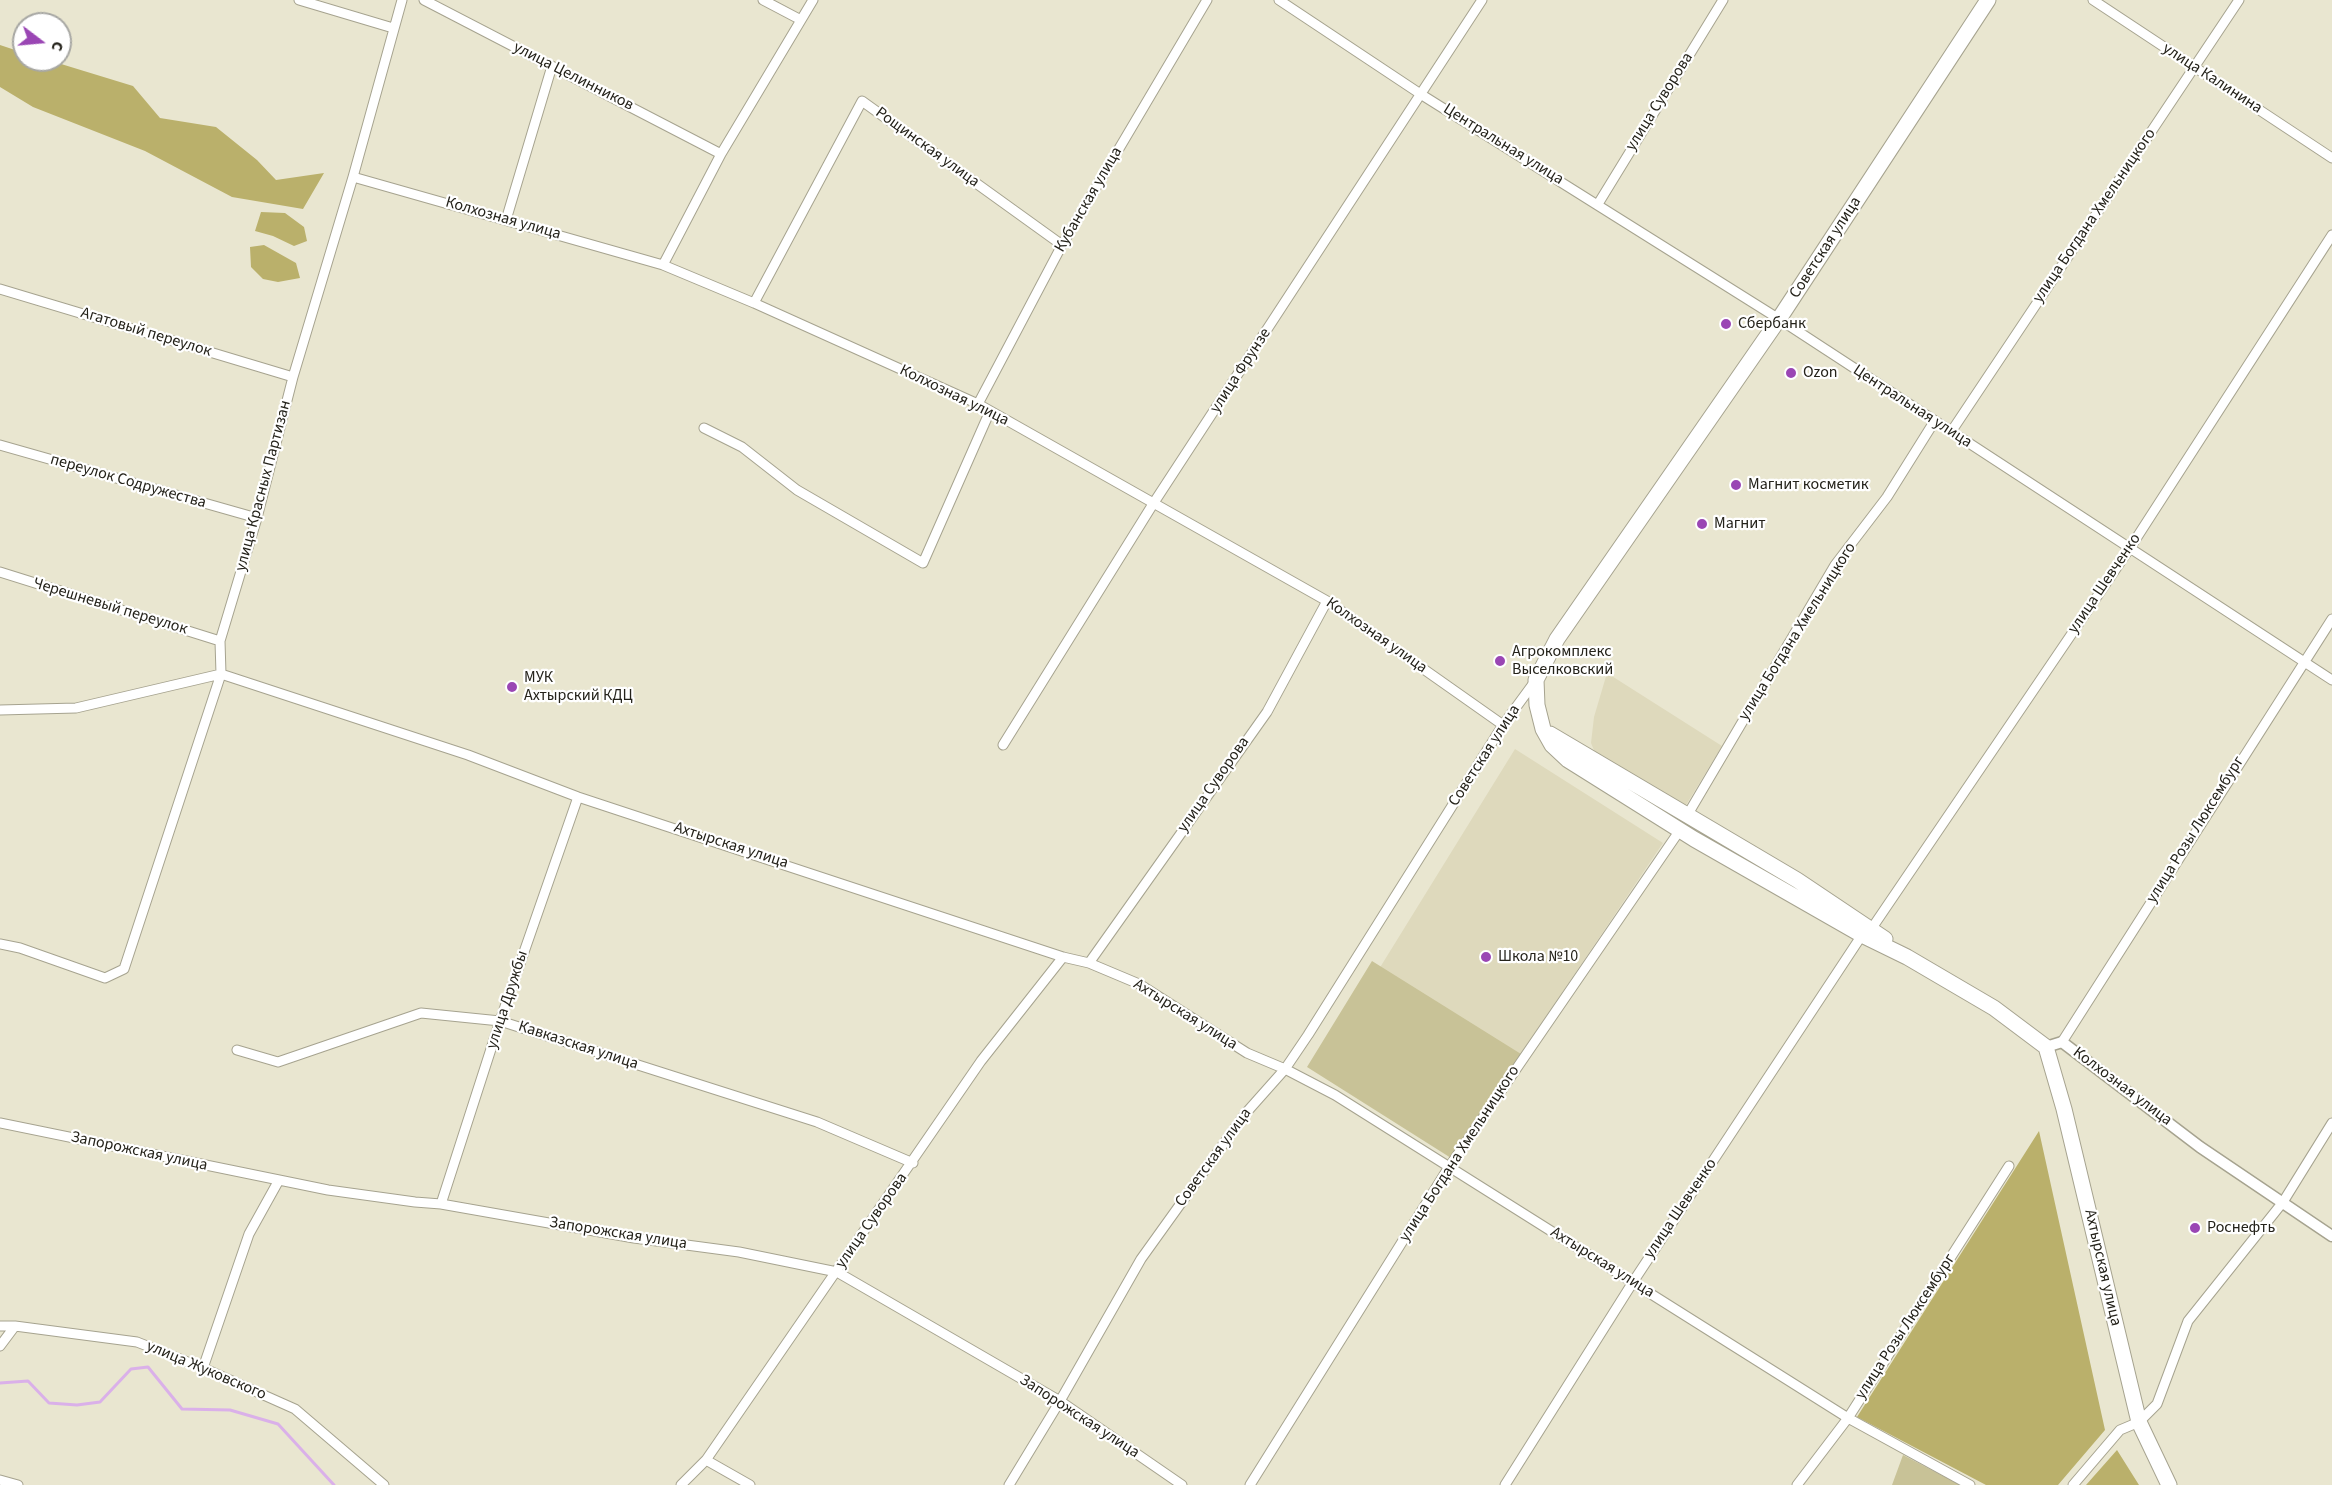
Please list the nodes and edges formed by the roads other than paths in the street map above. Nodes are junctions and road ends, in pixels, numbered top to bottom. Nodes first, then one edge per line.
1 (299, 0) edge
2 (402, 0) edge
3 (424, 0) edge
4 (763, 0) edge
5 (813, 0) edge
6 (1207, 0) edge
7 (1279, 0) edge
8 (1482, 0) edge
9 (1723, 0) edge
10 (1988, 0) edge
11 (2093, 0) edge
12 (2239, 0) edge
13 (801, 20) junction
14 (393, 28) junction
15 (552, 66) junction
16 (2194, 67) junction
17 (1422, 95) junction
18 (721, 154) junction
19 (2332, 158) edge
20 (353, 177) junction
21 (1598, 204) junction
22 (506, 220) junction
23 (2332, 235) edge
24 (1062, 245) junction
25 (663, 266) junction
26 (0, 289) edge
27 (754, 303) junction
28 (1779, 319) junction
29 (293, 377) junction
30 (978, 404) junction
31 (990, 411) junction
32 (1934, 422) junction
33 (704, 428) dead end
34 (1951, 432) junction
35 (0, 446) edge
36 (1153, 504) junction
37 (257, 518) junction
38 (2130, 548) junction
39 (0, 572) edge
40 (1327, 601) junction
41 (2332, 619) edge
42 (220, 641) junction
43 (2304, 661) junction
44 (221, 674) junction
45 (1536, 680) junction
46 (2332, 680) edge
47 (1, 714) edge
48 (1503, 726) junction
49 (1543, 729) junction
50 (1004, 745) dead end
51 (578, 797) junction
52 (1688, 814) junction
53 (1680, 830) junction
54 (1867, 932) junction
55 (0, 944) edge
56 (1063, 957) junction
57 (1089, 963) junction
58 (500, 1021) junction
59 (2062, 1042) junction
60 (2046, 1047) junction
61 (237, 1050) dead end
62 (1285, 1069) junction
63 (0, 1123) edge
64 (2332, 1123) edge
65 (913, 1163) junction
66 (2009, 1166) dead end
67 (1449, 1167) junction
68 (279, 1180) junction
69 (2283, 1202) junction
70 (441, 1204) junction
71 (2332, 1236) edge
72 (837, 1272) junction
73 (1633, 1282) junction
74 (0, 1326) edge
75 (15, 1326) junction
76 (0, 1346) edge
77 (203, 1368) junction
78 (1060, 1401) junction
79 (1848, 1418) junction
80 (2139, 1422) junction
81 (706, 1460) junction
82 (0, 1480) edge
83 (18, 1485) edge
84 (384, 1485) edge
85 (681, 1485) edge
86 (750, 1485) edge
87 (1009, 1485) edge
88 (1182, 1485) edge
89 (1250, 1485) edge
90 (1505, 1485) edge
91 (1797, 1485) edge
92 (1970, 1485) edge
93 (2073, 1485) edge
94 (2169, 1485) edge

1 - 14 street
2 - 14 street, улица Красных Партизан
3 - 15 street, улица Целинников
4 - 13 street
5 - 13 street
6 - 24 street, Кубанская улица
7 - 17 street, Центральная улица
8 - 17 street, улица Фрунзе
9 - 21 street, улица Суворова
10 - 28 highway, Советская улица
11 - 16 street, улица Калинина
12 - 16 street, улица Богдана Хмельницкого
13 - 18 street
14 - 20 street, улица Красных Партизан
15 - 18 street, улица Целинников
15 - 22 street
16 - 19 street, улица Калинина
16 - 34 street, улица Богдана Хмельницкого
17 - 21 street, Центральная улица
17 - 36 street, улица Фрунзе
18 - 25 street
20 - 22 street, Колхозная улица
20 - 29 street, улица Красных Партизан
21 - 28 street, Центральная улица
22 - 25 street, Колхозная улица
23 - 38 street, улица Шевченко
24 - 27 street, Рощинская улица
24 - 30 street, Кубанская улица
25 - 27 street, Колхозная улица
26 - 29 street, Агатовый переулок
27 - 30 street, Колхозная улица
28 - 32 street, Центральная улица
28 - 45 highway, Советская улица
29 - 37 street, улица Красных Партизан
30 - 31 street, Колхозная улица
31 - 33 street
31 - 36 street, Колхозная улица
32 - 34 street, Центральная улица
32 - 52 street, улица Богдана Хмельницкого
34 - 38 street, Центральная улица
35 - 37 street, переулок Содружества
36 - 40 street, Колхозная улица
36 - 50 street, улица Фрунзе
37 - 42 street, улица Красных Партизан
38 - 43 street, Центральная улица
38 - 54 street, улица Шевченко
39 - 42 street, Черешневый переулок
40 - 48 street, Колхозная улица
40 - 57 street, улица Суворова
41 - 43 street, улица Розы Люксембург
42 - 44 street, улица Красных Партизан
43 - 46 street, Центральная улица
43 - 59 street, улица Розы Люксембург
44 - 47 street
44 - 51 street, Ахтырская улица
44 - 55 street, улица Красных Партизан
45 - 48 street, Советская улица
45 - 49 highway
48 - 62 street, Советская улица
49 - 52 highway
49 - 53 highway
51 - 56 street, Ахтырская улица
51 - 58 street, улица Дружбы
52 - 54 highway
53 - 54 highway
53 - 67 street, улица Богдана Хмельницкого
54 - 60 highway
54 - 73 street, улица Шевченко
56 - 57 street, Ахтырская улица
56 - 65 street, улица Суворова
57 - 62 street, Ахтырская улица
58 - 61 street, Кавказская улица
58 - 65 street, Кавказская улица
58 - 70 street, улица Дружбы
59 - 60 street, Колхозная улица
59 - 69 street, Колхозная улица
60 - 80 highway, Ахтырская улица
62 - 67 street, Ахтырская улица
62 - 78 street, Советская улица
63 - 68 street, Запорожская улица
64 - 69 street
65 - 72 street, улица Суворова
66 - 79 street, улица Розы Люксембург
67 - 73 street, Ахтырская улица
67 - 89 street, улица Богдана Хмельницкого
68 - 70 street, Запорожская улица
68 - 77 street
69 - 71 street, Колхозная улица
69 - 80 street
70 - 72 street, Запорожская улица
72 - 78 street, Запорожская улица
72 - 81 street, улица Суворова
73 - 79 street, Ахтырская улица
73 - 90 street, улица Шевченко
74 - 75 street, улица Жуковского
75 - 76 street
75 - 77 street, улица Жуковского
77 - 84 street, улица Жуковского
78 - 87 street, Советская улица
78 - 88 street, Запорожская улица
79 - 91 street, улица Розы Люксембург
79 - 92 street, Ахтырская улица
80 - 93 street
80 - 94 highway, Ахтырская улица
81 - 85 street, улица Суворова
81 - 86 street
82 - 83 street

